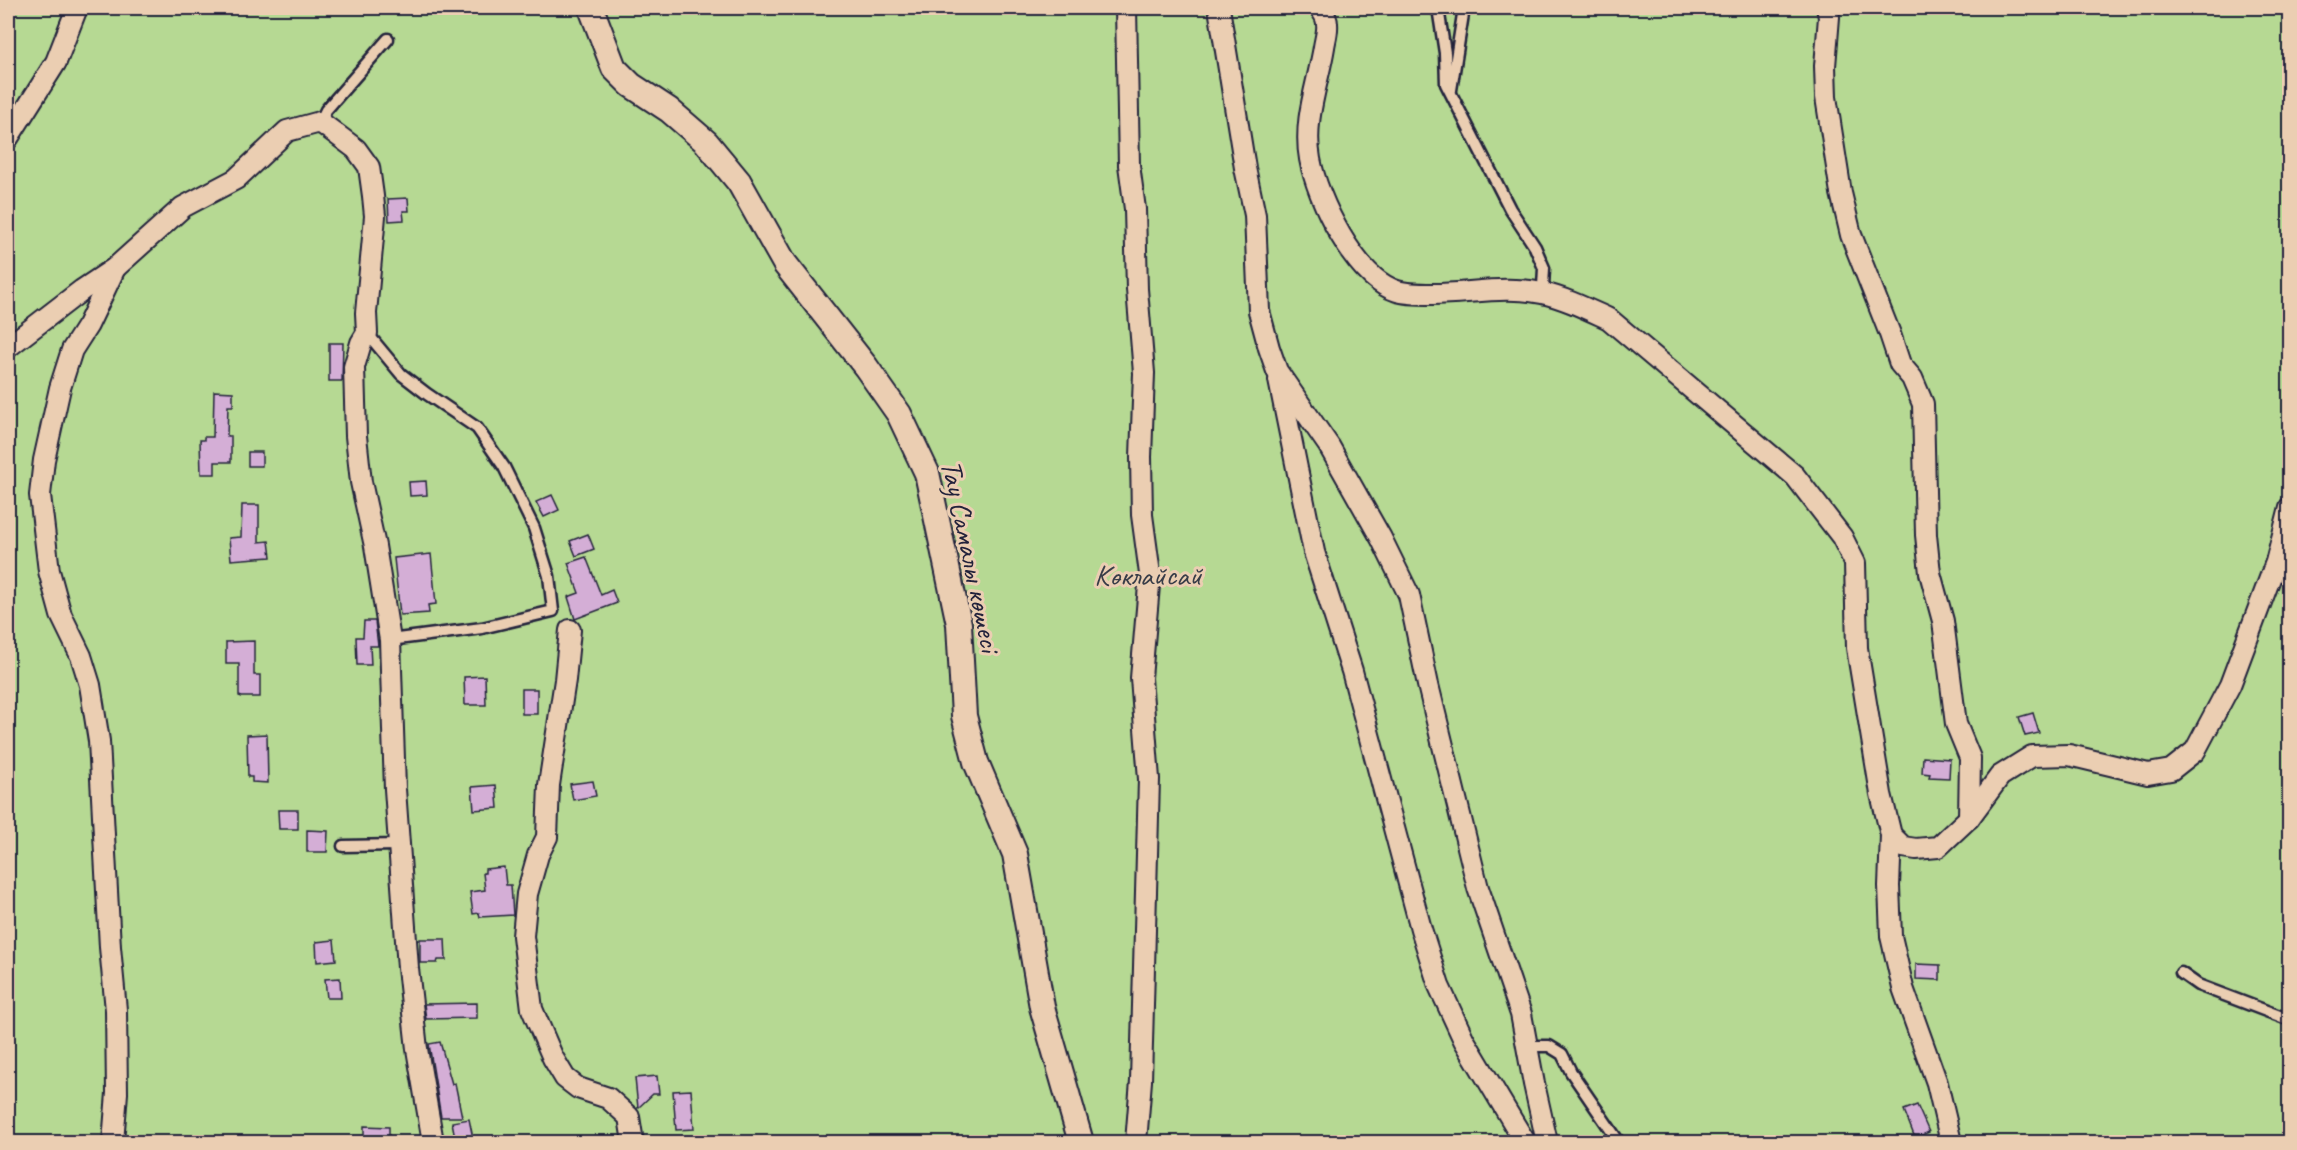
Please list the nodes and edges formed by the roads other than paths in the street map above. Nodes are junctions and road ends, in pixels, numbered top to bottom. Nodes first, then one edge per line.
1 (77, 8) edge
2 (591, 8) edge
3 (1126, 8) edge
4 (1219, 8) edge
5 (1320, 8) edge
6 (1438, 8) edge
7 (1464, 8) edge
8 (1827, 8) edge
9 (388, 39) dead end
10 (1450, 93) junction
11 (320, 122) junction
12 (8, 138) edge
13 (115, 267) junction
14 (1540, 292) junction
15 (367, 333) junction
16 (8, 347) edge
17 (1277, 371) junction
18 (2289, 507) edge
19 (570, 630) dead end
20 (390, 640) junction
21 (1969, 818) junction
22 (1891, 835) junction
23 (398, 845) junction
24 (344, 846) dead end
25 (2181, 973) dead end
26 (2289, 1020) edge
27 (1528, 1046) junction
28 (113, 1143) edge
29 (433, 1143) edge
30 (633, 1143) edge
31 (1081, 1143) edge
32 (1136, 1143) edge
33 (1524, 1143) edge
34 (1547, 1143) edge
35 (1619, 1143) edge
36 (1951, 1143) edge

1 - 12 street
2 - 31 street, Тау Самалы көшесі
3 - 32 street
4 - 17 street
5 - 14 street
6 - 10 lane
7 - 10 lane
8 - 21 street
9 - 11 lane
10 - 14 lane
11 - 13 street
11 - 15 street
13 - 16 street
13 - 28 street
14 - 22 street
15 - 20 street
15 - 20 lane
17 - 27 street
17 - 33 street
18 - 21 street
19 - 30 street
20 - 23 street
21 - 22 street
22 - 36 street
23 - 24 lane
23 - 29 street
25 - 26 lane
27 - 34 street
27 - 35 lane

